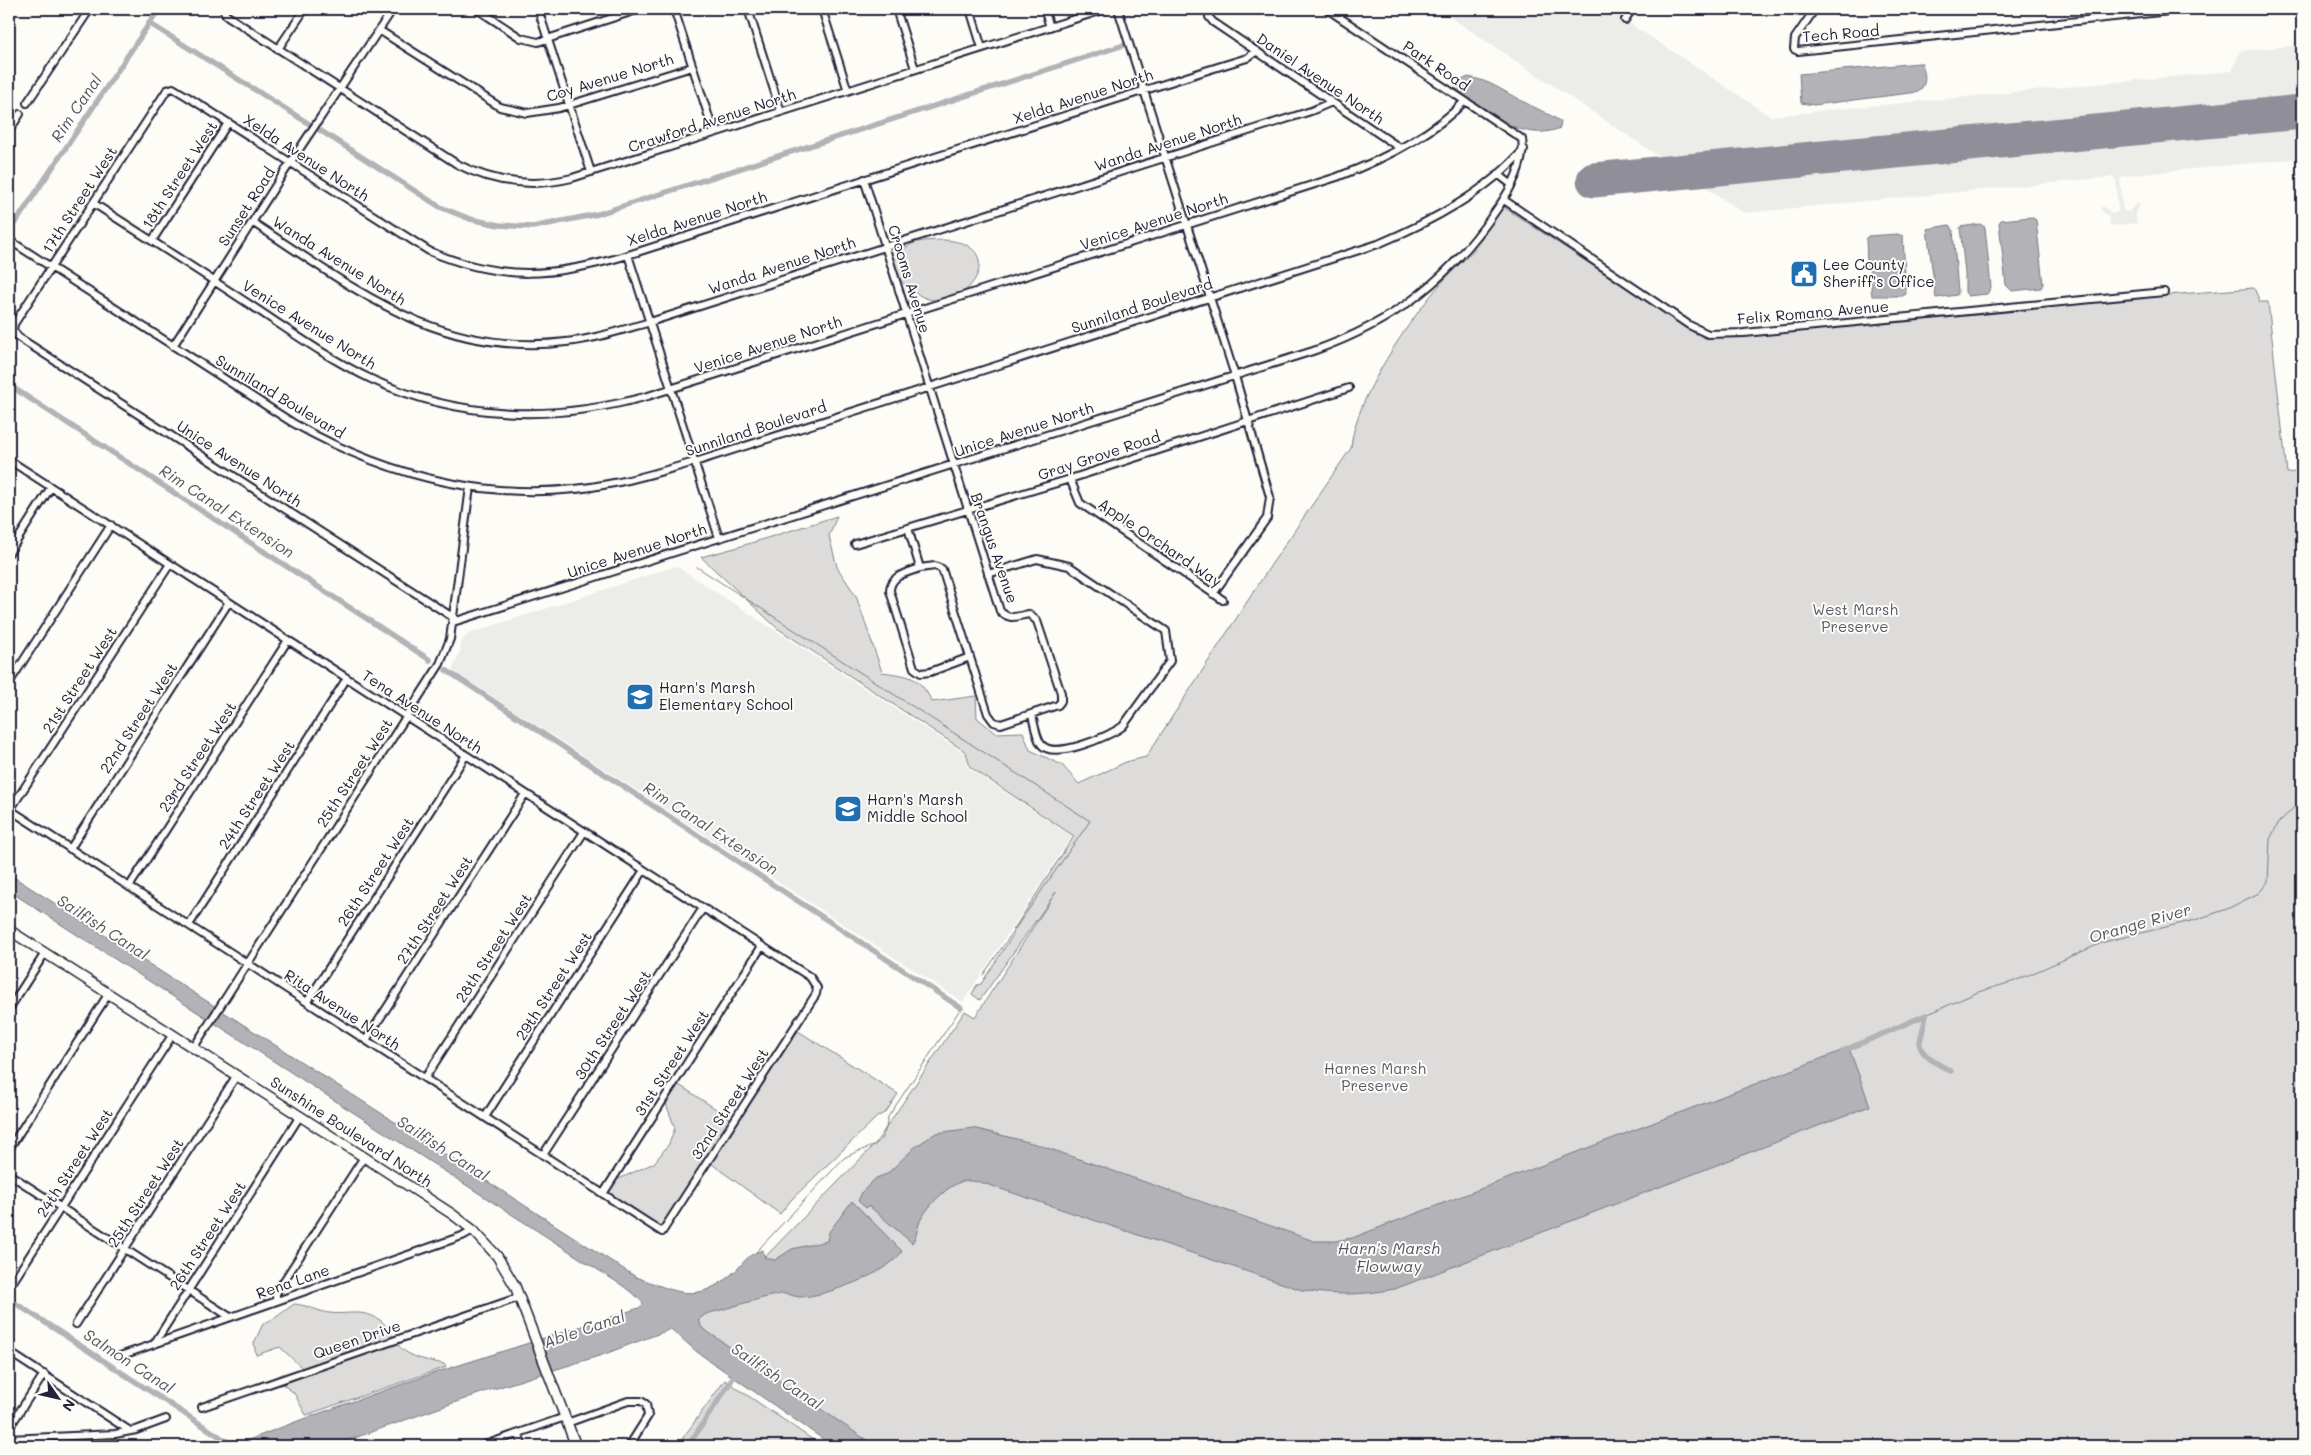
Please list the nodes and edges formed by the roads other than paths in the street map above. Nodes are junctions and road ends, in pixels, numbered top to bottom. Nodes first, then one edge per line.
1 (90, 9) edge
2 (223, 9) edge
3 (304, 9) edge
4 (393, 9) edge
5 (476, 9) edge
6 (538, 9) edge
7 (640, 9) edge
8 (674, 9) edge
9 (748, 9) edge
10 (822, 9) edge
11 (896, 9) edge
12 (970, 9) edge
13 (1044, 9) edge
14 (1106, 9) edge
15 (1118, 9) edge
16 (1209, 9) edge
17 (1326, 9) edge
18 (1632, 9) edge
19 (1815, 9) edge
20 (2188, 9) edge
21 (1625, 20) dead end
22 (1050, 27) junction
23 (379, 30) junction
24 (548, 38) junction
25 (982, 48) junction
26 (278, 49) junction
27 (1257, 51) junction
28 (692, 66) junction
29 (915, 69) junction
30 (173, 88) joint
31 (340, 88) junction
32 (1144, 90) junction
33 (848, 91) junction
34 (1465, 100) junction
35 (1332, 102) junction
36 (27, 103) dead end
37 (568, 105) junction
38 (781, 112) junction
39 (20, 114) dead end
40 (228, 123) junction
41 (9, 131) edge
42 (714, 133) junction
43 (1400, 148) junction
44 (1524, 150) junction
45 (1165, 157) junction
46 (290, 163) junction
47 (591, 172) junction
48 (1498, 174) junction
49 (864, 180) junction
50 (1512, 185) junction
51 (1504, 200) junction
52 (92, 203) junction
53 (252, 222) junction
54 (1187, 224) junction
55 (9, 240) edge
56 (152, 241) junction
57 (886, 246) junction
58 (628, 255) junction
59 (51, 267) junction
60 (214, 281) junction
61 (2164, 292) dead end
62 (1210, 298) junction
63 (906, 314) junction
64 (650, 322) junction
65 (13, 330) joint
66 (173, 346) junction
67 (1235, 376) junction
68 (929, 387) junction
69 (672, 388) junction
70 (1349, 388) dead end
71 (1248, 420) junction
72 (9, 460) edge
73 (695, 462) junction
74 (954, 465) junction
75 (1070, 479) junction
76 (51, 487) junction
77 (470, 488) junction
78 (967, 510) junction
79 (111, 525) junction
80 (908, 528) junction
81 (719, 538) junction
82 (855, 544) dead end
83 (9, 553) edge
84 (170, 564) junction
85 (920, 568) junction
86 (988, 574) junction
87 (1213, 594) junction
88 (1223, 600) dead end
89 (229, 602) junction
90 (453, 620) junction
91 (288, 640) junction
92 (970, 657) junction
93 (348, 678) junction
94 (9, 683) edge
95 (1032, 715) junction
96 (407, 716) junction
97 (466, 755) junction
98 (525, 794) junction
99 (10, 810) edge
100 (584, 832) junction
101 (70, 849) junction
102 (644, 870) junction
103 (129, 887) junction
104 (703, 908) junction
105 (188, 925) junction
106 (9, 930) edge
107 (762, 946) junction
108 (45, 953) junction
109 (247, 964) junction
110 (817, 988) joint
111 (109, 993) junction
112 (307, 1002) junction
113 (9, 1009) edge
114 (173, 1034) junction
115 (366, 1040) junction
116 (194, 1047) junction
117 (237, 1075) junction
118 (425, 1078) junction
119 (300, 1116) junction
120 (484, 1117) junction
121 (9, 1149) edge
122 (544, 1155) junction
123 (364, 1157) junction
124 (9, 1174) edge
125 (603, 1194) junction
126 (61, 1208) junction
127 (473, 1230) junction
128 (662, 1232) joint
129 (125, 1249) junction
130 (14, 1280) dead end
131 (188, 1290) junction
132 (520, 1297) junction
133 (276, 1301) junction
134 (230, 1317) junction
135 (76, 1324) dead end
136 (154, 1344) junction
137 (9, 1352) edge
138 (120, 1356) dead end
139 (44, 1374) junction
140 (202, 1407) dead end
141 (166, 1419) dead end
142 (566, 1420) junction
143 (9, 1428) edge
144 (130, 1431) junction
145 (519, 1433) junction
146 (9, 1439) edge
147 (482, 1446) edge
148 (522, 1446) edge
149 (576, 1446) edge
150 (629, 1446) edge

1 - 36 street
2 - 26 street, Crawford Avenue North
3 - 26 street
4 - 23 street, Sunset Road
5 - 24 street
6 - 24 street
7 - 24 street
8 - 28 street
9 - 38 street
10 - 33 street
11 - 29 street
12 - 25 street
13 - 22 street
14 - 22 street, Crawford Avenue North
15 - 32 street
16 - 27 street, Daniel Avenue North
17 - 34 street, Park Road
18 - 21 street
19 - 20 street, Tech Road
22 - 25 street, Crawford Avenue North
23 - 31 street, Sunset Road
23 - 37 street, Coy Avenue North
24 - 37 street
25 - 29 street, Crawford Avenue North
26 - 31 street, Crawford Avenue North
27 - 32 street, Xelda Avenue North
27 - 35 street, Daniel Avenue North
28 - 37 street, Coy Avenue North
28 - 42 street
29 - 33 street, Crawford Avenue North
30 - 40 street, Xelda Avenue North
30 - 52 street, 17th Street West
31 - 46 street, Sunset Road
31 - 47 street, Crawford Avenue North
32 - 45 street
32 - 49 street, Xelda Avenue North
33 - 38 street, Crawford Avenue North
34 - 43 street, Venice Avenue North
34 - 44 street, Park Road
35 - 43 street, Daniel Avenue North
35 - 45 street, Wanda Avenue North
37 - 47 street
38 - 42 street, Crawford Avenue North
39 - 41 street
40 - 46 street, Xelda Avenue North
40 - 56 street, 18th Street West
42 - 47 street, Crawford Avenue North
43 - 54 street, Venice Avenue North
44 - 48 street, Sunniland Boulevard
44 - 50 street, Unice Avenue North
45 - 54 street
45 - 57 street, Wanda Avenue North
46 - 53 street, Sunset Road
46 - 58 street, Xelda Avenue North
48 - 50 street
48 - 62 street, Sunniland Boulevard
49 - 57 street, Crooms Avenue
49 - 58 street, Xelda Avenue North
50 - 51 street, Unice Avenue North
51 - 61 street, Felix Romano Avenue
51 - 67 street, Unice Avenue North
52 - 56 street, Venice Avenue North
52 - 59 street, 17th Street West
53 - 60 street, Sunset Road
53 - 64 street, Wanda Avenue North
54 - 62 street
54 - 63 street, Venice Avenue North
55 - 59 street, Sunniland Boulevard
56 - 60 street, Venice Avenue North
57 - 63 street, Crooms Avenue
57 - 64 street, Wanda Avenue North
58 - 64 street
59 - 65 street, 17th Street West
59 - 66 street, Sunniland Boulevard
60 - 66 street, Sunset Road
60 - 69 street, Venice Avenue North
62 - 67 street
62 - 68 street, Sunniland Boulevard
63 - 68 street, Crooms Avenue
63 - 69 street, Venice Avenue North
64 - 69 street
65 - 90 street, Unice Avenue North
66 - 77 street, Sunniland Boulevard
67 - 71 street
67 - 74 street, Unice Avenue North
68 - 73 street, Sunniland Boulevard
68 - 74 street, Crooms Avenue
69 - 73 street
70 - 71 street, Gray Grove Road
71 - 75 street, Gray Grove Road
71 - 87 street
72 - 76 street, Tena Avenue North
73 - 77 street, Sunniland Boulevard
73 - 81 street
74 - 78 street, Brangus Avenue
74 - 81 street, Unice Avenue North
75 - 78 street, Gray Grove Road
75 - 87 street, Apple Orchard Way
76 - 79 street, Tena Avenue North
76 - 83 street
77 - 90 street, 25th Street West
78 - 80 street, Gray Grove Road
78 - 86 street, Brangus Avenue
79 - 84 street, Tena Avenue North
79 - 94 street
80 - 82 street, Gray Grove Road
80 - 85 street
81 - 90 street, Unice Avenue North
84 - 89 street, Tena Avenue North
84 - 99 street, 21st Street West
85 - 92 street, Brangus Avenue
85 - 92 street
86 - 95 street, Brangus Avenue
86 - 95 street
87 - 88 street, Apple Orchard Way
89 - 91 street, Tena Avenue North
89 - 101 street, 22nd Street West
90 - 96 street, 25th Street West
91 - 93 street, Tena Avenue North
91 - 103 street, 23rd Street West
92 - 95 street, Brangus Avenue
93 - 96 street, Tena Avenue North
93 - 105 street, 24th Street West
96 - 97 street, Tena Avenue North
96 - 109 street, 25th Street West
97 - 98 street, Tena Avenue North
97 - 112 street, 26th Street West
98 - 100 street, Tena Avenue North
98 - 115 street, 27th Street West
99 - 101 street, Rita Avenue North
100 - 102 street, Tena Avenue North
100 - 118 street, 28th Street West
101 - 103 street, Rita Avenue North
102 - 104 street, Tena Avenue North
102 - 120 street, 29th Street West
103 - 105 street, Rita Avenue North
104 - 107 street, Tena Avenue North
104 - 122 street, 30th Street West
105 - 109 street, Rita Avenue North
106 - 108 street, Sunshine Boulevard North
107 - 110 street, Tena Avenue North
107 - 125 street, 31st Street West
108 - 111 street, Sunshine Boulevard North
108 - 113 street
109 - 112 street, Rita Avenue North
109 - 116 street, 25th Street West
110 - 128 street, 32nd Street West
111 - 114 street, Sunshine Boulevard North
111 - 121 street
112 - 115 street, Rita Avenue North
114 - 116 street, Sunshine Boulevard North
114 - 126 street, 24th Street West
115 - 118 street, Rita Avenue North
116 - 117 street, Sunshine Boulevard North
117 - 119 street, Sunshine Boulevard North
117 - 129 street, 25th Street West
118 - 120 street, Rita Avenue North
119 - 123 street, Sunshine Boulevard North
119 - 131 street, 26th Street West
120 - 122 street, Rita Avenue North
122 - 125 street, Rita Avenue North
123 - 127 street, Sunshine Boulevard North
123 - 133 street
124 - 126 street
125 - 128 street, Rita Avenue North
126 - 129 street
126 - 130 street, 24th Street West
127 - 132 street, Sunshine Boulevard North
127 - 133 street, Rena Lane
129 - 131 street
129 - 135 street, 25th Street West
131 - 134 street
131 - 136 street, 26th Street West
132 - 140 street, Queen Drive
132 - 142 street, Sunshine Boulevard North
133 - 134 street, Rena Lane
134 - 136 street, Rena Lane
136 - 138 street, Rena Lane
137 - 139 street
139 - 143 street
139 - 144 street
141 - 144 street
142 - 145 street
142 - 149 street, Sunshine Boulevard North
142 - 150 street
144 - 146 street
145 - 147 street
145 - 148 street

